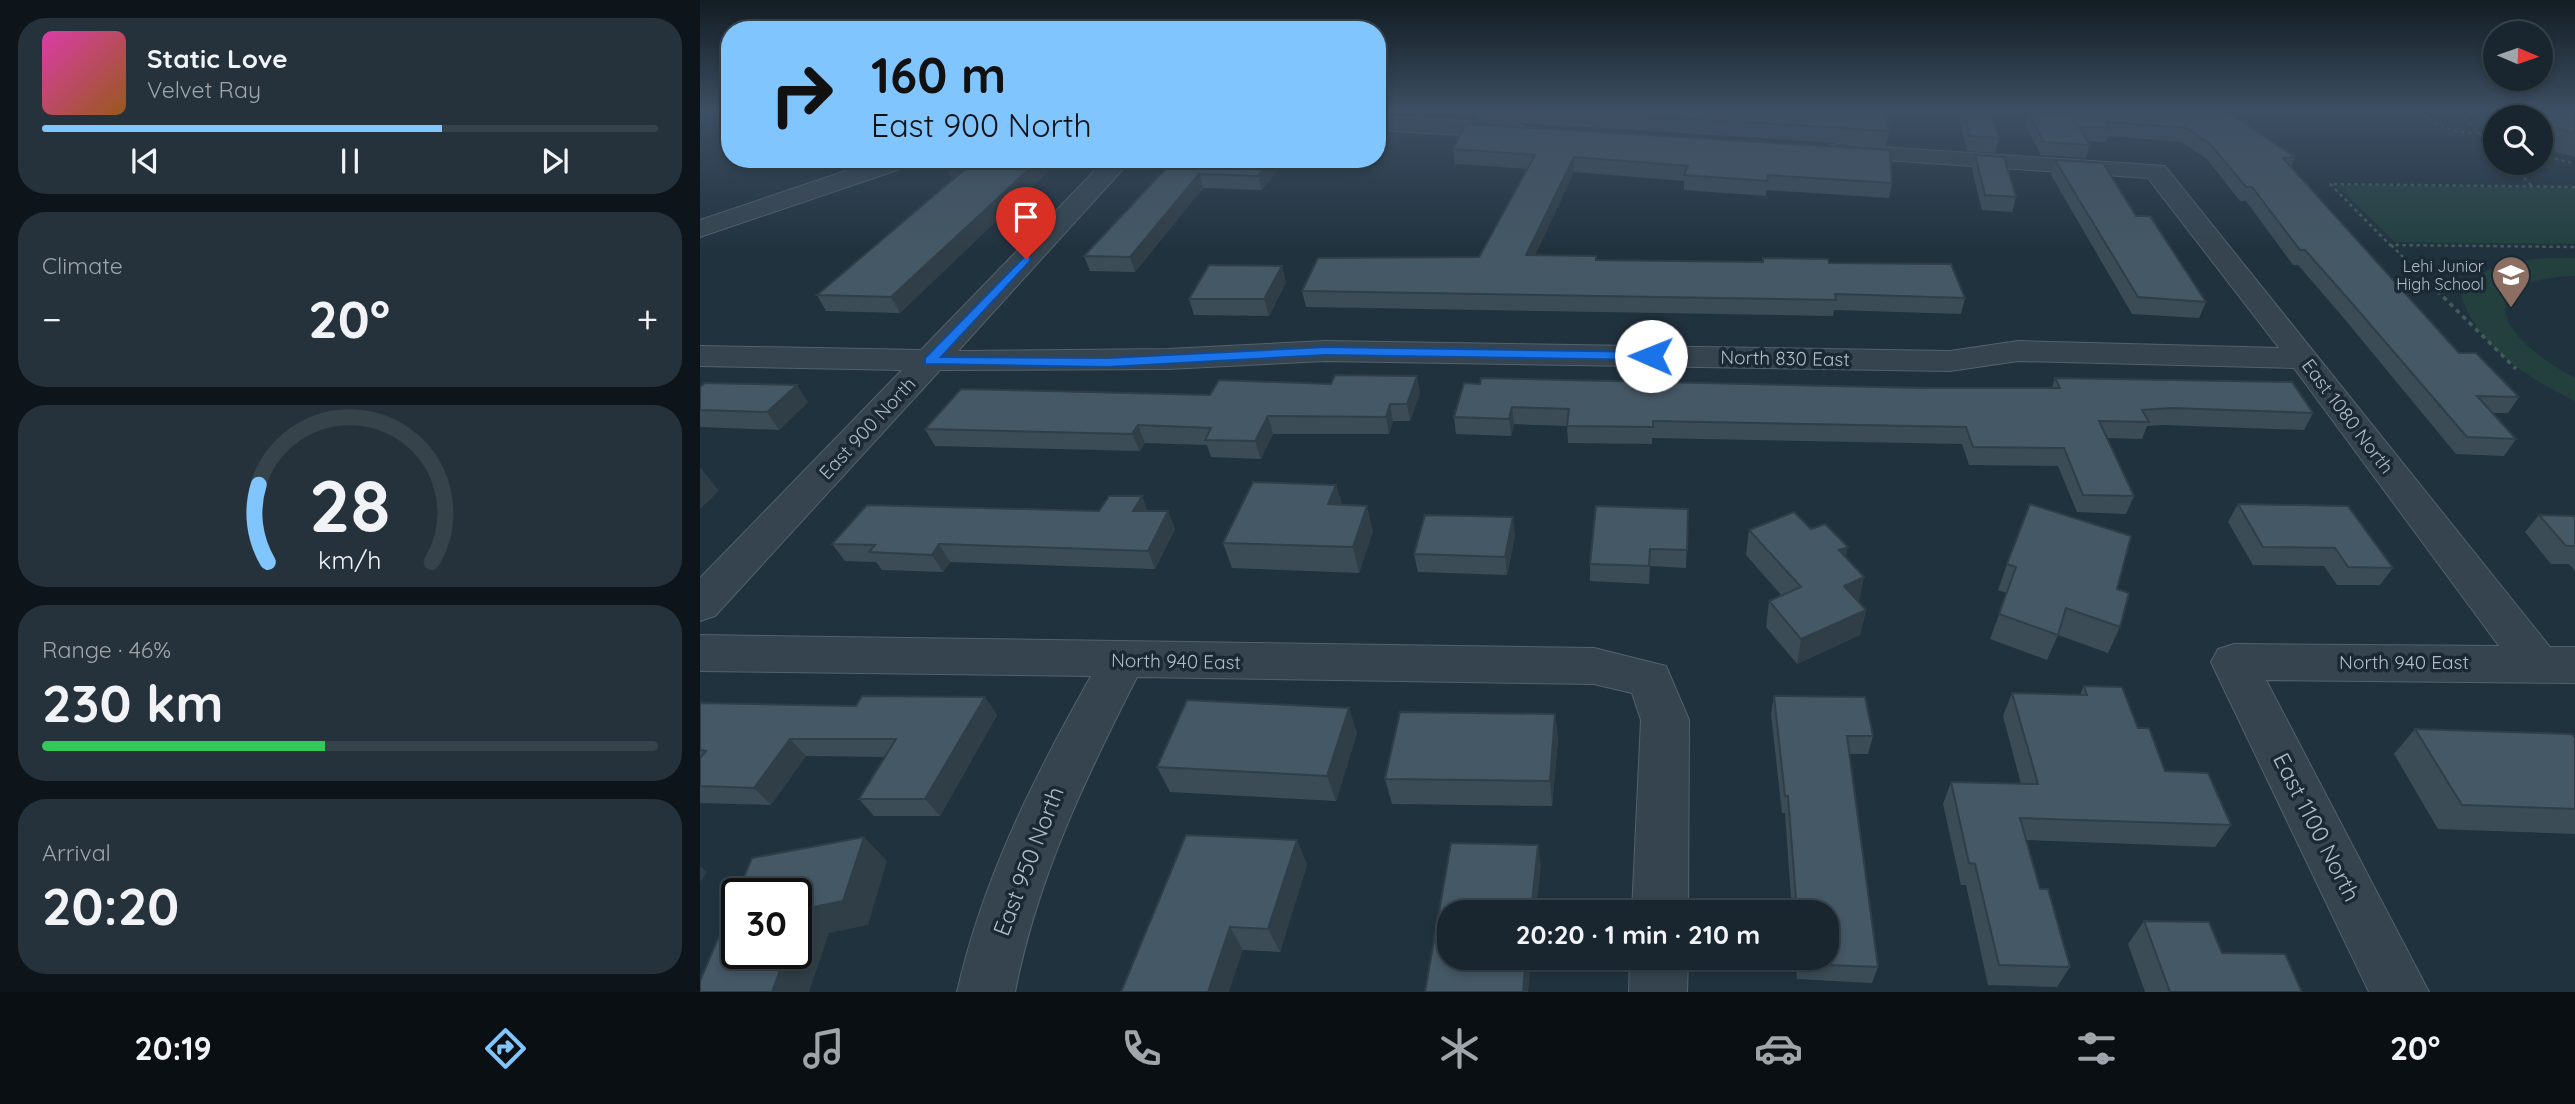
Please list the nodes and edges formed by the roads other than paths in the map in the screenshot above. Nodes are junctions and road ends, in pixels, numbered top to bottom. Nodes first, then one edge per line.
1 (1929, 157) edge
2 (880, 168) edge
3 (1111, 168) edge
4 (700, 229) edge
5 (700, 356) edge
6 (2304, 358) junction
7 (929, 361) junction
8 (700, 605) edge
9 (700, 653) edge
10 (1123, 660) junction
11 (2234, 662) joint
12 (2556, 664) edge
13 (1660, 900) edge
14 (1659, 970) edge
15 (986, 992) edge
16 (1658, 992) edge
17 (2400, 992) edge

1 - 6 street, East 1080 North
2 - 4 street
3 - 7 street, East 900 North
5 - 7 street, North 830 East
6 - 7 street, North 830 East
6 - 12 street, East 1080 North
7 - 8 street, East 900 North
9 - 10 street, North 940 East
10 - 13 street, North 940 East
10 - 15 street, East 950 North
11 - 12 street, North 940 East
11 - 17 street, East 1100 North
14 - 16 street

